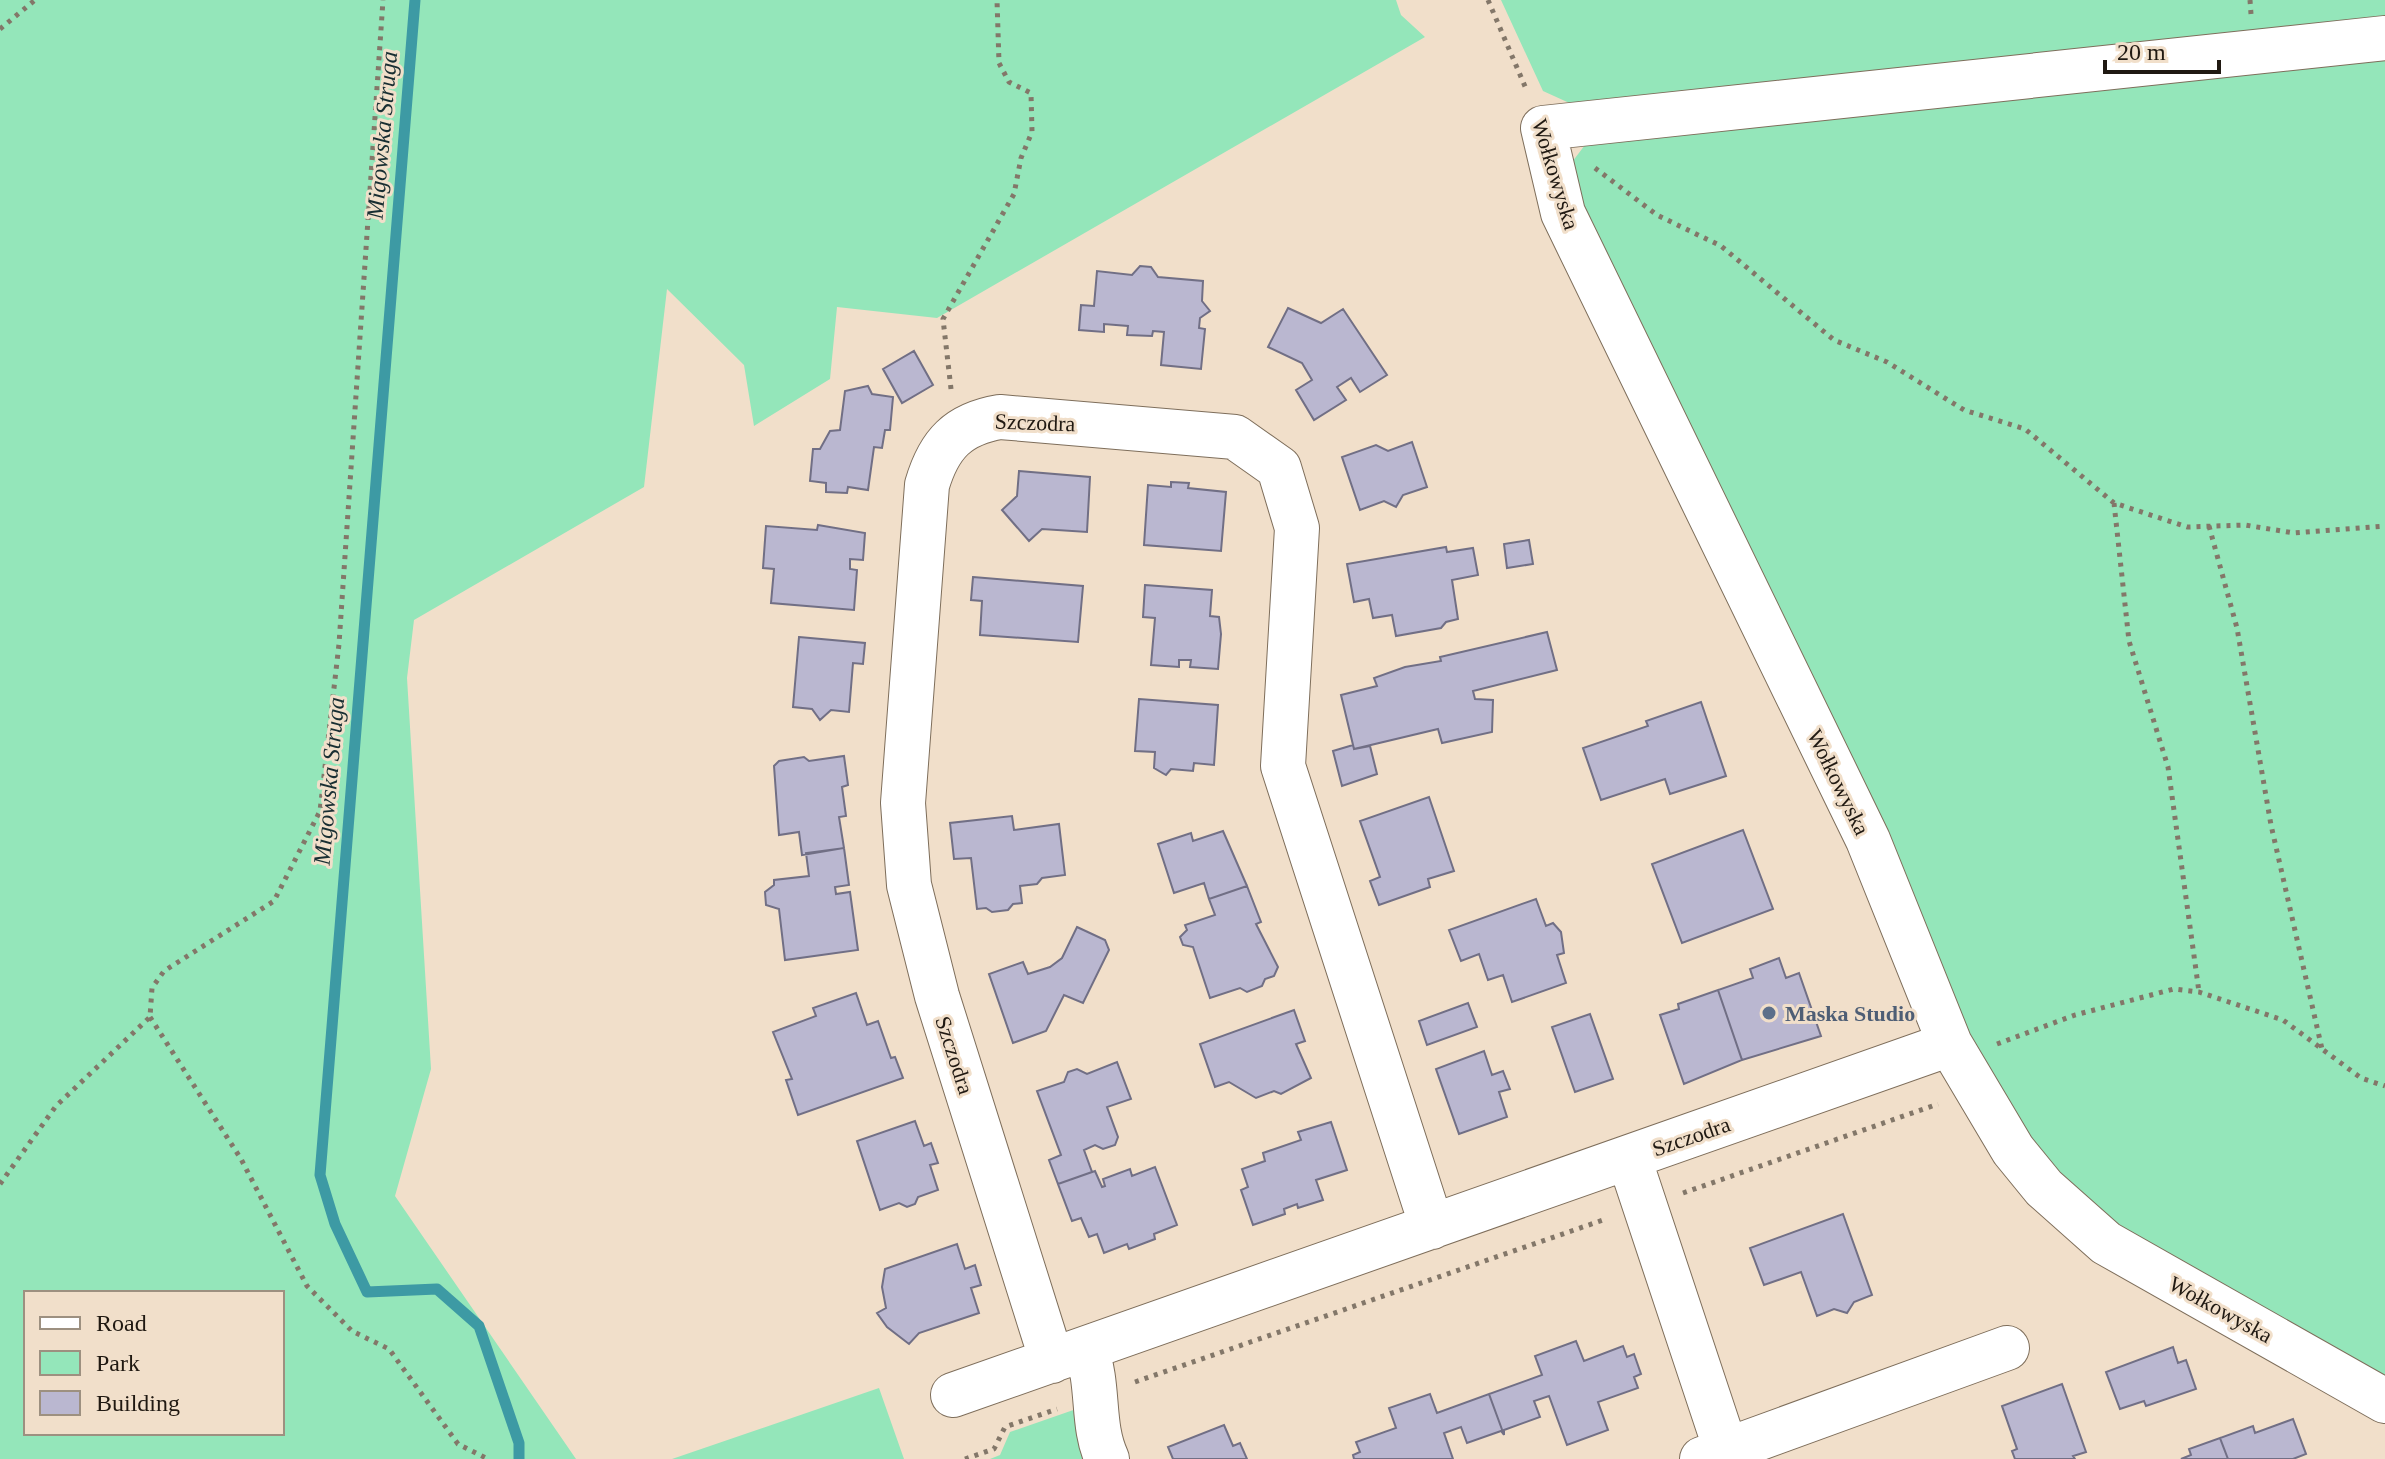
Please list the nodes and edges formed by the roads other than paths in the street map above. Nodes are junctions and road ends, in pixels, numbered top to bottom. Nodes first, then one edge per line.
1 (2385, 38) edge
2 (1965, 1069) junction
3 (1629, 1158) junction
4 (1432, 1227) junction
5 (2007, 1348) dead end
6 (1069, 1355) junction
7 (953, 1395) dead end
8 (2385, 1401) edge
9 (1714, 1454) edge
10 (1107, 1459) edge

1 - 2 street, Wołkowyska
2 - 3 street, Szczodra
2 - 8 street, Wołkowyska
3 - 4 street, Szczodra
3 - 9 street
4 - 6 street, Szczodra
4 - 6 street, Szczodra
5 - 9 street
6 - 7 street, Szczodra
6 - 10 street, Szczodra

